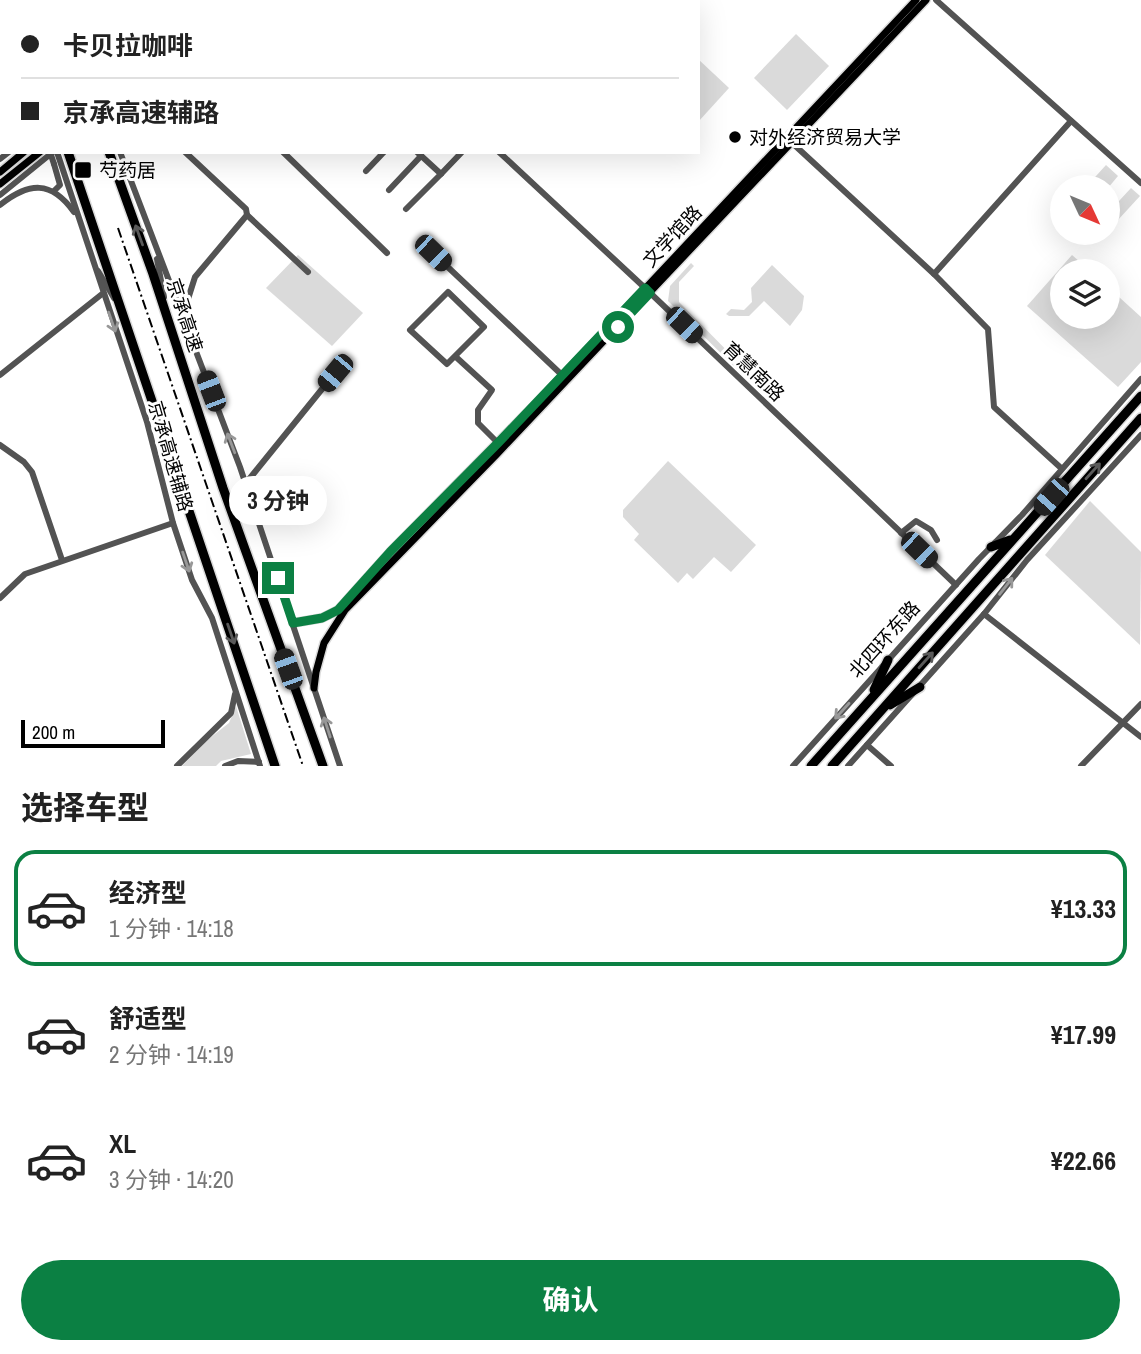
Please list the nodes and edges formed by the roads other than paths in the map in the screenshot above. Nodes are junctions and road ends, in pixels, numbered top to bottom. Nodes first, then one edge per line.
1 (916, 0) edge
2 (926, 0) edge
3 (936, 0) edge
4 (1071, 121) junction
5 (789, 140) junction
6 (22, 154) edge
7 (38, 154) edge
8 (69, 154) edge
9 (110, 154) edge
10 (122, 154) edge
11 (187, 154) edge
12 (285, 154) edge
13 (382, 154) edge
14 (419, 154) edge
15 (460, 154) edge
16 (501, 154) edge
17 (55, 156) edge
18 (0, 172) edge
19 (366, 172) dead end
20 (441, 174) junction
21 (1141, 183) edge
22 (0, 184) edge
23 (388, 190) dead end
24 (54, 191) junction
25 (0, 195) edge
26 (0, 205) edge
27 (406, 209) dead end
28 (247, 215) junction
29 (78, 217) junction
30 (154, 244) junction
31 (387, 253) dead end
32 (433, 253) dead end
33 (91, 257) junction
34 (309, 272) dead end
35 (934, 274) junction
36 (648, 290) junction
37 (102, 293) junction
38 (188, 299) dead end
39 (123, 314) junction
40 (169, 323) junction
41 (456, 357) junction
42 (335, 373) dead end
43 (0, 375) edge
44 (563, 376) junction
45 (1141, 379) edge
46 (1141, 396) edge
47 (1141, 418) edge
48 (1141, 435) edge
49 (498, 443) junction
50 (0, 446) edge
51 (1061, 468) junction
52 (246, 483) junction
53 (173, 523) junction
54 (901, 533) junction
55 (1015, 538) junction
56 (937, 540) dead end
57 (991, 547) junction
58 (62, 560) junction
59 (956, 585) junction
60 (0, 598) edge
61 (984, 614) junction
62 (293, 623) junction
63 (888, 660) junction
64 (920, 687) junction
65 (314, 688) junction
66 (236, 692) junction
67 (869, 701) junction
68 (1141, 704) edge
69 (880, 712) junction
70 (1123, 722) junction
71 (1141, 737) edge
72 (867, 745) junction
73 (259, 764) edge
74 (177, 766) edge
75 (225, 766) edge
76 (274, 766) edge
77 (323, 766) edge
78 (340, 766) edge
79 (793, 766) edge
80 (811, 766) edge
81 (832, 766) edge
82 (848, 766) edge
83 (891, 766) edge
84 (1081, 766) edge

1 - 5 main road, 文学馆路
2 - 5 main road, 文学馆路
3 - 4 street
4 - 21 street
4 - 35 street
5 - 35 street
5 - 36 main road, 文学馆路
6 - 18 main road
7 - 22 main road
8 - 39 highway
40 -> 9 highway, 京承高速
10 - 30 street
11 - 28 street
12 - 31 street
13 - 19 street
14 - 20 street
14 - 23 street
15 - 20 street
16 - 36 street, 育慧南路
17 - 24 street
17 - 25 street
17 - 29 street, 京承高速辅路
20 - 27 street
24 - 26 street
24 - 29 street
28 - 34 street
28 - 38 street
29 - 33 street, 京承高速辅路
30 - 40 street
52 -> 30 street
32 - 44 street
33 - 37 street, 京承高速辅路
33 - 39 street
35 - 51 street
36 - 44 main road, 文学馆路
36 - 54 street, 育慧南路
36 - 65 main road, 文学馆路
37 - 43 street
37 -> 53 street, 京承高速辅路
39 -> 76 highway
40 - 77 highway, 京承高速
41 - 41 street
41 - 49 street
42 - 52 street
44 - 49 main road, 文学馆路
45 - 51 street, 北四环东路
46 - 55 highway, 北四环东路
69 -> 47 highway
61 -> 48 street
49 - 62 main road, 文学馆路
50 - 58 street
51 - 57 street, 北四环东路
52 - 62 street
53 - 58 street
53 -> 66 street, 京承高速辅路
54 - 56 street
54 - 59 street, 育慧南路
55 - 57 highway
55 - 67 highway, 北四环东路
57 - 59 street, 北四环东路
58 - 60 street
59 - 63 street, 北四环东路
61 - 64 street
61 - 70 street
62 - 65 street
63 - 67 highway
63 -> 79 street, 北四环东路
64 - 69 highway
64 - 72 street
78 -> 65 street
66 - 73 street, 京承高速辅路
66 - 74 street
67 - 80 highway, 北四环东路
68 - 70 street
69 - 81 highway
70 - 71 street
70 - 84 street
72 - 82 street
72 - 83 street
73 - 75 street

